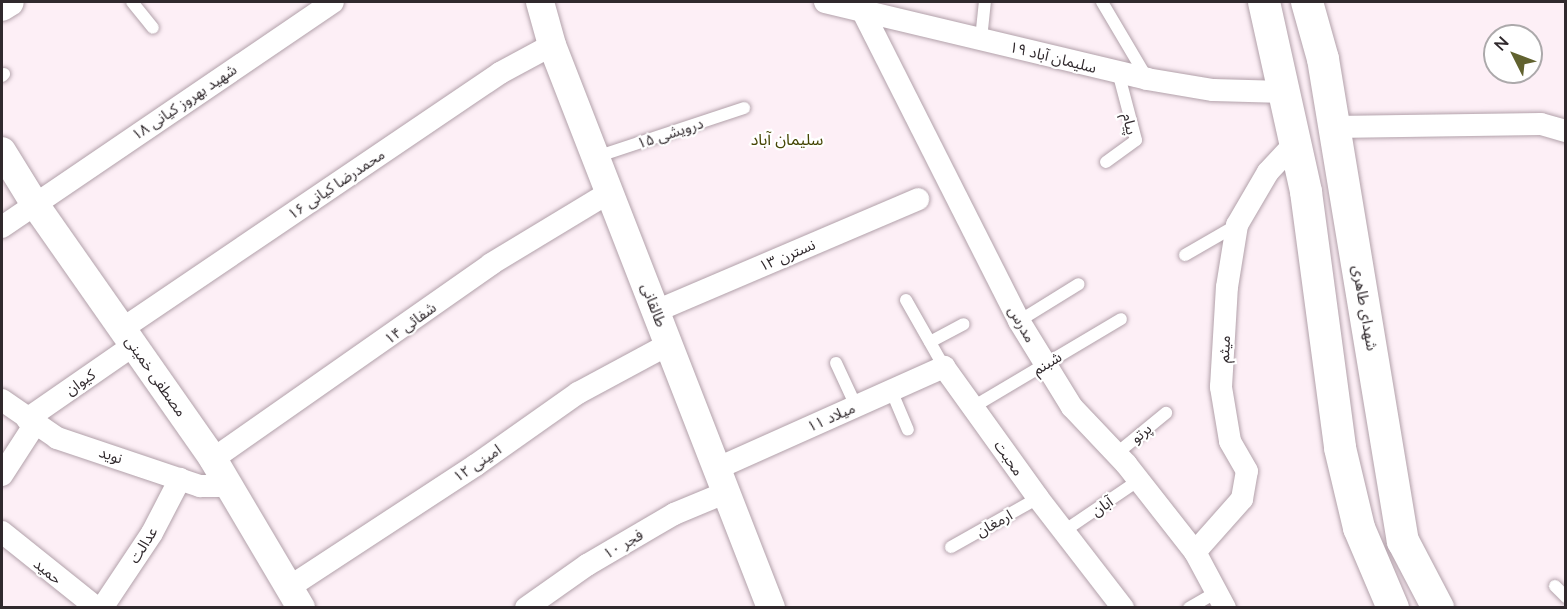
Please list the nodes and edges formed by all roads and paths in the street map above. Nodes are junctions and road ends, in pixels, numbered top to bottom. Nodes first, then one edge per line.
1 (10, 2) edge
2 (132, 2) edge
3 (333, 2) edge
4 (540, 2) edge
5 (825, 2) edge
6 (985, 2) edge
7 (1101, 2) edge
8 (1264, 2) edge
9 (1307, 2) edge
10 (2, 7) edge
11 (863, 12) junction
12 (153, 28) dead end
13 (981, 39) junction
14 (552, 45) junction
15 (1118, 72) junction
16 (1148, 79) junction
17 (1284, 92) junction
18 (744, 108) dead end
19 (1334, 127) junction
20 (1566, 131) edge
21 (1295, 143) junction
22 (2, 151) edge
23 (596, 157) junction
24 (1106, 162) dead end
25 (610, 192) junction
26 (918, 199) dead end
27 (34, 203) junction
28 (1237, 225) junction
29 (2, 227) edge
30 (1185, 255) dead end
31 (1079, 284) dead end
32 (906, 300) dead end
33 (657, 311) junction
34 (1121, 320) dead end
35 (1019, 321) junction
36 (964, 324) dead end
37 (128, 337) junction
38 (930, 342) junction
39 (669, 344) junction
40 (836, 363) dead end
41 (1046, 364) junction
42 (944, 367) junction
43 (891, 390) junction
44 (2, 400) edge
45 (856, 406) junction
46 (973, 407) junction
47 (1166, 413) dead end
48 (31, 422) junction
49 (908, 430) dead end
50 (1116, 454) junction
51 (213, 459) junction
52 (2, 475) edge
53 (180, 479) junction
54 (723, 480) junction
55 (1139, 480) junction
56 (229, 486) junction
57 (1038, 498) junction
58 (1064, 531) junction
59 (2, 532) edge
60 (951, 547) dead end
61 (1195, 552) junction
62 (1555, 586) dead end
63 (1566, 597) edge
64 (295, 598) edge
65 (1221, 600) edge
66 (1385, 605) edge
67 (97, 608) edge
68 (102, 608) edge
69 (526, 608) edge
70 (771, 608) edge
71 (1123, 608) edge
72 (1189, 608) edge
73 (1438, 608) edge

1 - 10 street
2 - 12 lane
3 - 27 street, شهید بهروز کیانی ۱۸
4 - 14 street, طالقانی
5 - 11 street, سلیمان آباد ۱۹
6 - 13 lane
7 - 16 lane
8 - 17 main road
9 - 19 main road, شهدای طاهری
11 - 13 street, سلیمان آباد ۱۹
11 - 35 street, مدرس
13 - 15 street, سلیمان آباد ۱۹
14 - 23 street, طالقانی
14 - 37 street, محمدرضا کیانی ۱۶
15 - 16 street, سلیمان آباد ۱۹
15 - 24 lane, پیام
16 - 17 street, سلیمان آباد ۱۹
17 - 21 main road
18 - 23 lane, درویشی ۱۵
19 - 20 street
19 - 73 main road, شهدای طاهری
21 - 28 street, میثم
21 - 66 main road
22 - 27 street, مصطفی خمینی
23 - 25 street, طالقانی
25 - 33 street, طالقانی
25 - 51 street, شفائی ۱۴
26 - 33 street, نسترن ۱۳
27 - 29 street, شهید بهروز کیانی ۱۸
27 - 37 street, مصطفی خمینی
28 - 30 lane
28 - 61 street, میثم
31 - 35 lane
32 - 38 lane, محبت
33 - 39 street, طالقانی
34 - 41 lane, شبنم
35 - 41 street, مدرس
36 - 38 lane
37 - 48 street, کیوان
37 - 51 street, مصطفی خمینی
38 - 42 lane, محبت
39 - 54 street, طالقانی
39 - 64 street, امینی ۱۲
40 - 45 lane
41 - 46 lane, شبنم
41 - 50 street, مدرس
42 - 43 street, میلاد ۱۱
42 - 46 street, محبت
43 - 45 street, میلاد ۱۱
43 - 49 lane
44 - 48 street, نوید
45 - 54 street, میلاد ۱۱
46 - 57 street, محبت
47 - 50 lane, پرتو
48 - 52 street
48 - 53 street, نوید
50 - 55 street, مدرس
51 - 56 street, مصطفی خمینی
53 - 56 street, نوید
53 - 68 street, عدالت
54 - 69 street, فجر ۱۰
54 - 70 street, طالقانی
55 - 58 lane, آبان
55 - 61 street, مدرس
56 - 64 street, مصطفی خمینی
57 - 58 street, محبت
57 - 60 lane, ارمغان
58 - 71 street, محبت
59 - 67 street, حمید
61 - 65 street, مدرس
62 - 63 lane
65 - 72 lane

